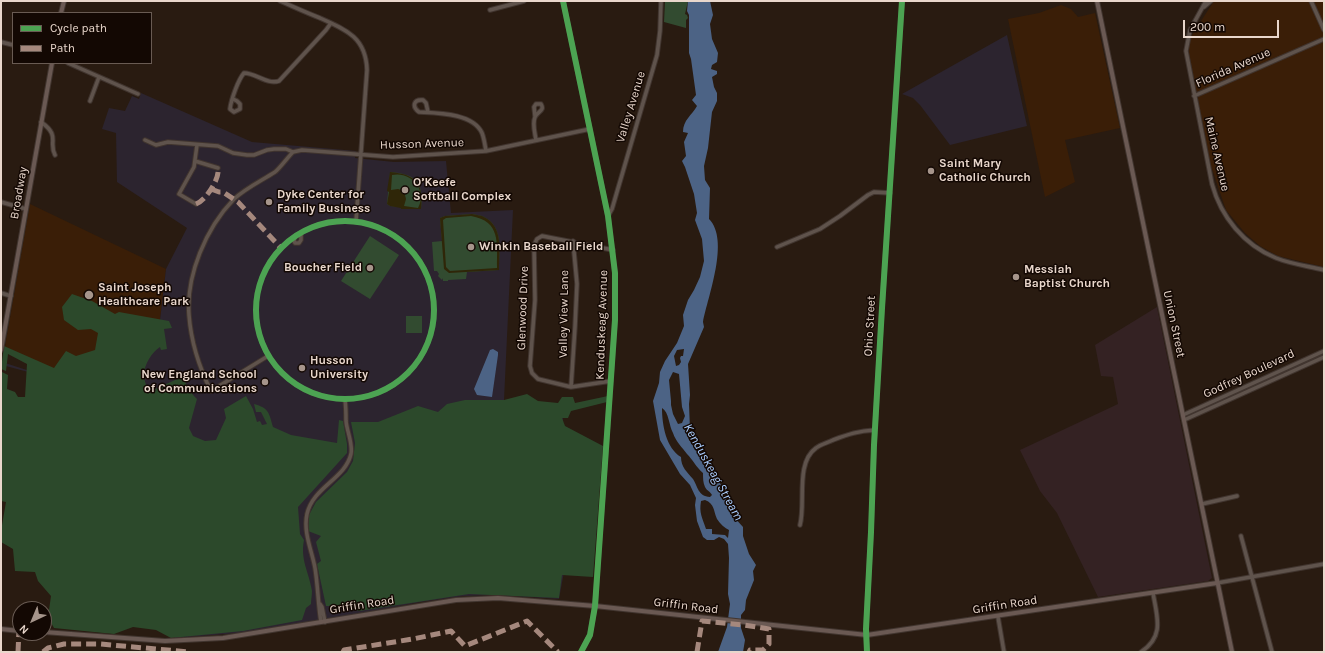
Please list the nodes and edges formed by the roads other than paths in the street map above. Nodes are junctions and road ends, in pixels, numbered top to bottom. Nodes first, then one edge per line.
1 (64, 1) edge
2 (280, 1) edge
3 (524, 1) edge
4 (563, 1) edge
5 (661, 1) edge
6 (902, 1) edge
7 (1097, 1) edge
8 (1206, 1) edge
9 (1211, 1) edge
10 (1311, 1) edge
11 (1203, 8) junction
12 (490, 10) dead end
13 (61, 12) edge
14 (331, 23) junction
15 (1324, 30) edge
16 (1324, 39) edge
17 (1, 42) edge
18 (12, 45) edge
19 (52, 64) edge
20 (70, 64) edge
21 (99, 77) junction
22 (138, 94) dead end
23 (1194, 96) junction
24 (233, 99) dead end
25 (90, 101) dead end
26 (428, 112) junction
27 (535, 116) dead end
28 (41, 122) junction
29 (590, 129) junction
30 (145, 140) dead end
31 (536, 140) junction
32 (197, 145) junction
33 (486, 151) junction
34 (294, 152) junction
35 (55, 155) dead end
36 (361, 155) junction
37 (195, 161) junction
38 (218, 168) dead end
39 (890, 193) junction
40 (1, 202) edge
41 (196, 204) dead end
42 (26, 209) junction
43 (608, 216) junction
44 (356, 221) junction
45 (301, 234) junction
46 (295, 237) junction
47 (573, 242) junction
48 (777, 247) dead end
49 (613, 250) junction
50 (1324, 270) edge
51 (1, 293) edge
52 (11, 296) junction
53 (2, 341) edge
54 (1, 350) edge
55 (1324, 351) edge
56 (268, 356) junction
57 (1324, 357) edge
58 (611, 381) junction
59 (571, 387) junction
60 (345, 400) junction
61 (1184, 418) junction
62 (875, 430) junction
63 (1238, 496) dead end
64 (1202, 504) junction
65 (800, 525) dead end
66 (1241, 536) dead end
67 (1324, 564) edge
68 (1253, 578) junction
69 (1218, 583) junction
70 (1153, 593) junction
71 (595, 606) junction
72 (998, 616) junction
73 (323, 622) junction
74 (1, 629) edge
75 (12, 630) edge
76 (52, 633) edge
77 (867, 635) junction
78 (581, 652) edge
79 (867, 652) edge
80 (1004, 652) edge
81 (1141, 652) edge
82 (1232, 652) edge
83 (1272, 652) edge

1 - 13 main road
2 - 14 street, Husson Avenue
3 - 12 street
4 - 29 street, Kenduskeag Avenue
5 - 43 street, Valley Avenue
6 - 39 street, Ohio Street
7 - 61 main road, Union Street
8 - 11 street, Maine Avenue
9 - 11 street, Maine Avenue
10 - 15 street
11 - 23 street, Maine Avenue
14 - 24 street
14 - 36 street, Husson Avenue
16 - 23 street, Florida Avenue
17 - 18 street
19 - 28 main road, Broadway
20 - 21 street
21 - 22 street
21 - 25 street
23 - 50 street, Maine Avenue
26 - 26 street
26 - 33 street
27 - 31 street
28 - 35 street
28 - 42 main road, Broadway
29 - 31 street, Husson Avenue
29 - 43 street, Kenduskeag Avenue
30 - 32 street
31 - 33 street, Husson Avenue
32 - 34 street
32 - 37 street
33 - 36 street, Husson Avenue
34 - 36 street
34 - 56 street
36 - 44 street
37 - 38 street
37 - 41 street
39 - 48 street
39 - 62 street, Ohio Street
40 - 42 street
42 - 52 main road, Broadway
43 - 49 street, Kenduskeag Avenue
44 - 45 street
44 - 60 street
45 - 46 street
45 - 46 street
46 - 56 street
47 - 49 street, Glenwood Drive
47 - 59 street, Valley View Lane
47 - 59 street, Glenwood Drive
49 - 58 street, Kenduskeag Avenue
51 - 52 street
52 - 53 main road, Broadway
53 - 54 main road, Broadway
55 - 61 street, Godfrey Boulevard
56 - 60 street
57 - 61 street, Godfrey Boulevard
58 - 59 street, Glenwood Drive
58 - 71 street, Kenduskeag Avenue
60 - 73 street
61 - 64 main road, Union Street
62 - 65 street
62 - 77 street, Ohio Street
63 - 64 street
64 - 69 main road, Union Street
66 - 68 street
67 - 68 street, Griffin Road
68 - 69 street, Griffin Road
68 - 83 street
69 - 70 main road, Griffin Road
69 - 82 main road, Union Street
70 - 72 main road, Griffin Road
70 - 81 street
71 - 73 main road, Griffin Road
71 - 77 main road, Griffin Road
71 - 78 street, Kenduskeag Avenue
72 - 77 main road, Griffin Road
72 - 80 street
73 - 76 main road, Griffin Road
74 - 75 main road
77 - 79 street, Ohio Street

